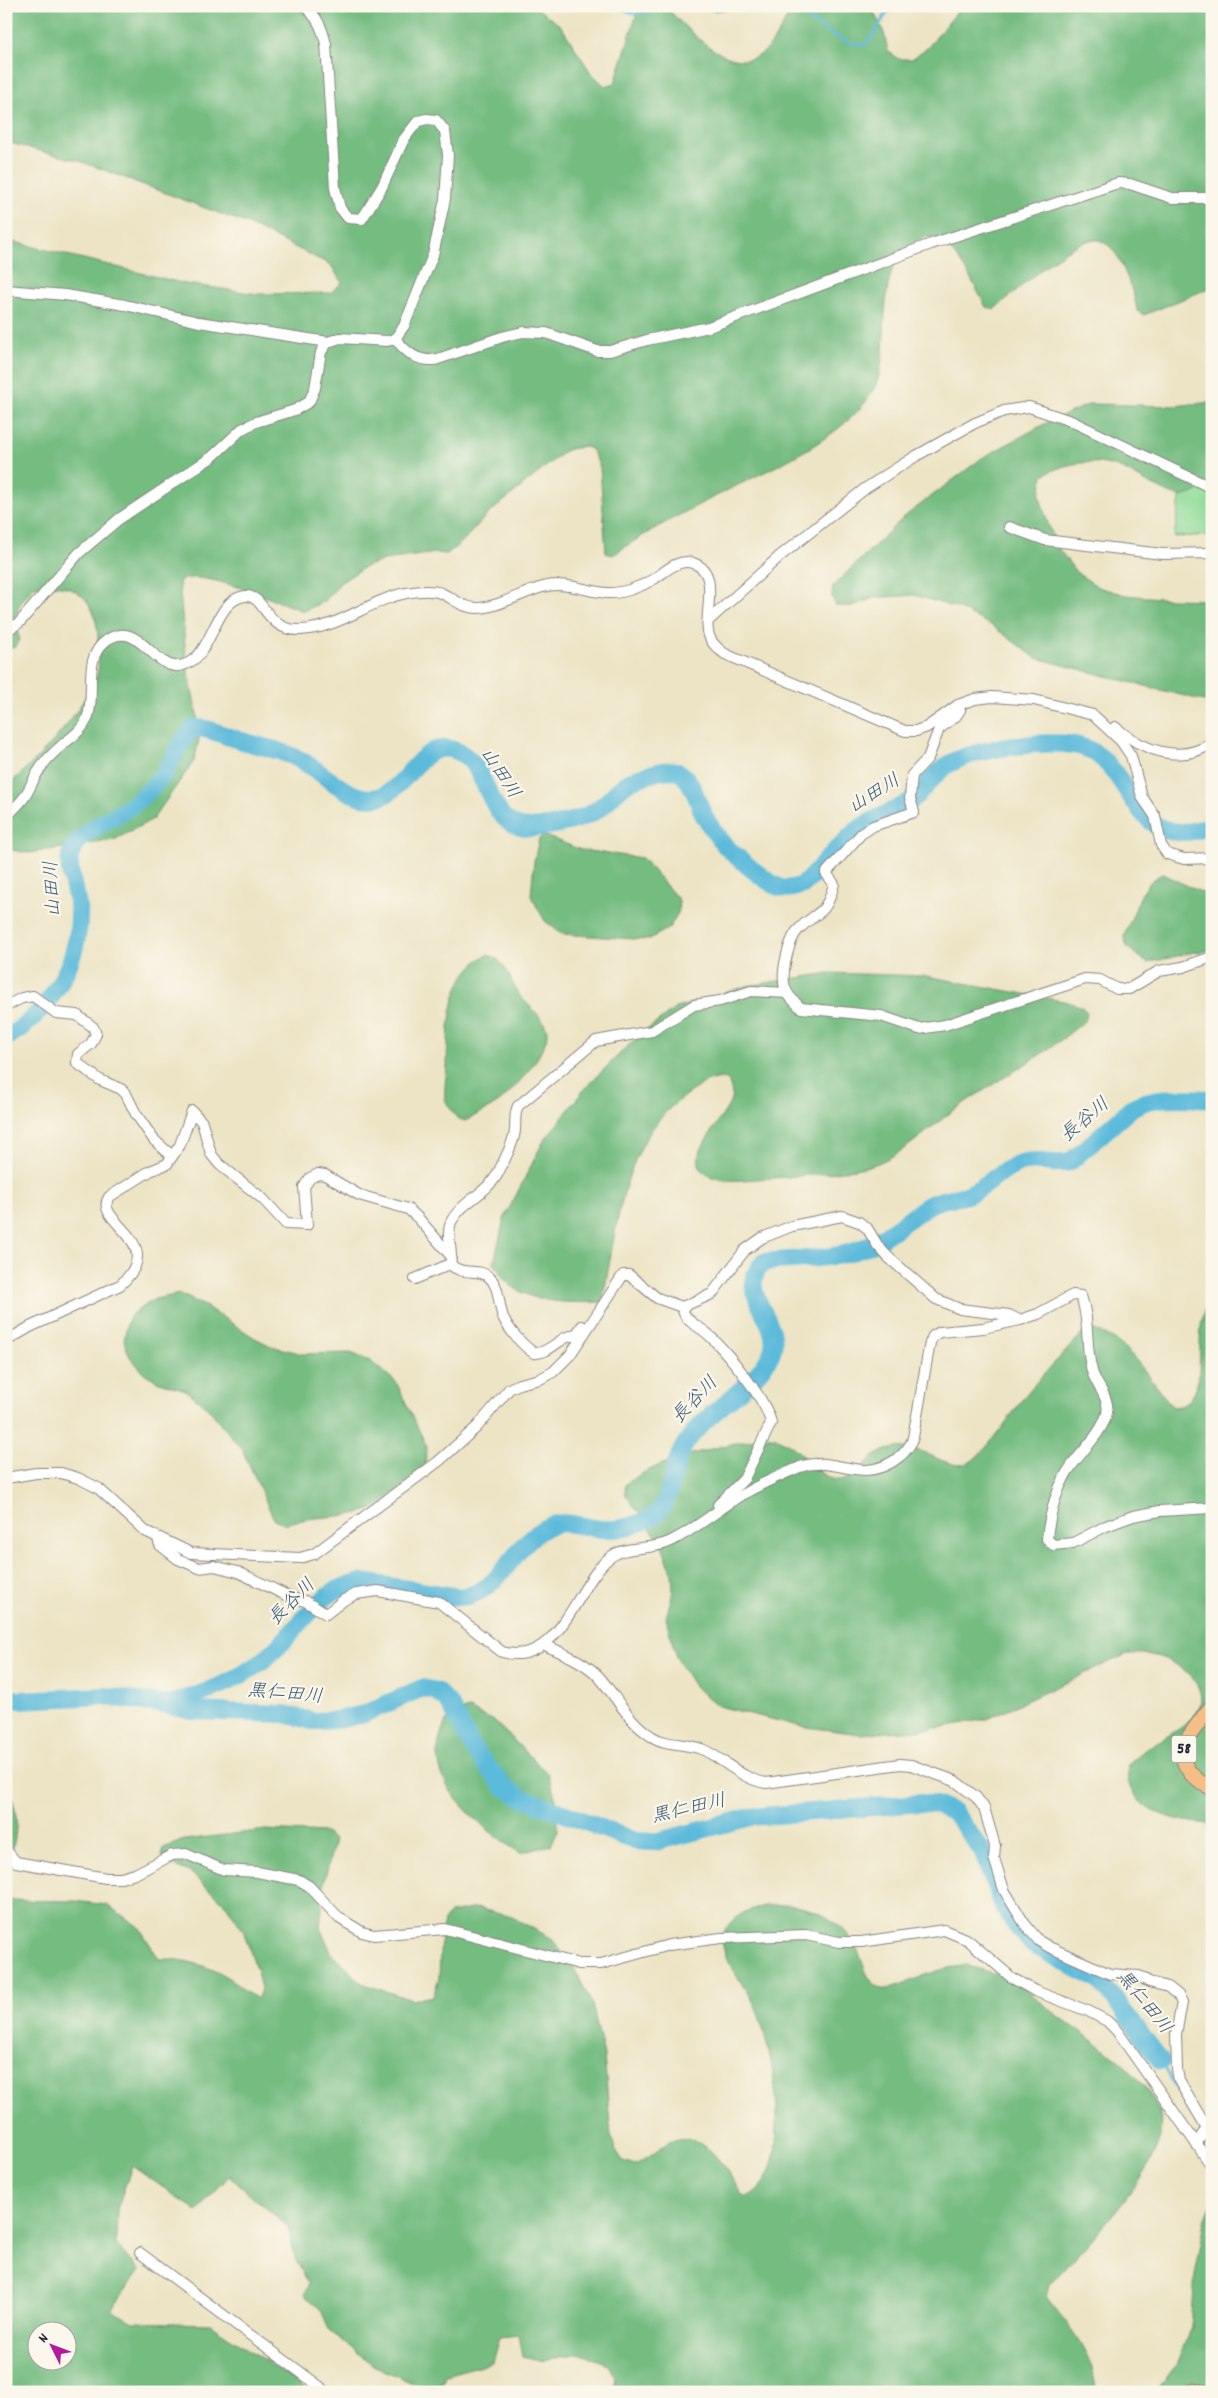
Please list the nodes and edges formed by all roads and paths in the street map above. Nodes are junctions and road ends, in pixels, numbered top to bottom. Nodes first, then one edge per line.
1 (304, 6) edge
2 (1212, 198) edge
3 (6, 290) edge
4 (395, 338) junction
5 (328, 342) junction
6 (1212, 488) edge
7 (1009, 527) dead end
8 (1212, 553) edge
9 (708, 621) junction
10 (6, 631) edge
11 (958, 705) junction
12 (1105, 724) junction
13 (1212, 743) edge
14 (6, 817) edge
15 (1212, 858) edge
16 (1212, 957) edge
17 (787, 993) junction
18 (6, 1006) edge
19 (172, 1156) junction
20 (450, 1260) junction
21 (415, 1280) dead end
22 (615, 1285) junction
23 (682, 1307) junction
24 (1020, 1320) junction
25 (575, 1336) junction
26 (6, 1341) edge
27 (553, 1372) junction
28 (6, 1478) edge
29 (1212, 1508) edge
30 (711, 1516) junction
31 (158, 1539) junction
32 (545, 1645) junction
33 (1212, 1706) edge
34 (1212, 1788) edge
35 (6, 1850) edge
36 (1201, 2138) junction
37 (1212, 2166) edge
38 (140, 2254) dead end
39 (327, 2392) edge
40 (1190, 2392) edge
41 (1204, 2392) edge

1 - 4 street
2 - 4 street
3 - 5 street
4 - 5 street
5 - 10 street
6 - 9 street
7 - 8 street
9 - 11 street
9 - 14 street
11 - 12 street
11 - 17 street
12 - 13 street
12 - 15 street
16 - 17 street
17 - 20 street
18 - 19 street
19 - 20 street
19 - 26 street
20 - 21 street
20 - 25 street
22 - 23 street
22 - 25 street
22 - 27 street
23 - 24 street
23 - 30 street
24 - 29 street
24 - 30 street
25 - 27 street
27 - 31 street
28 - 31 street
30 - 32 street
31 - 32 street
32 - 36 street
33 - 34 main road, 58
35 - 36 street
36 - 37 street
38 - 39 street
40 - 41 main road

